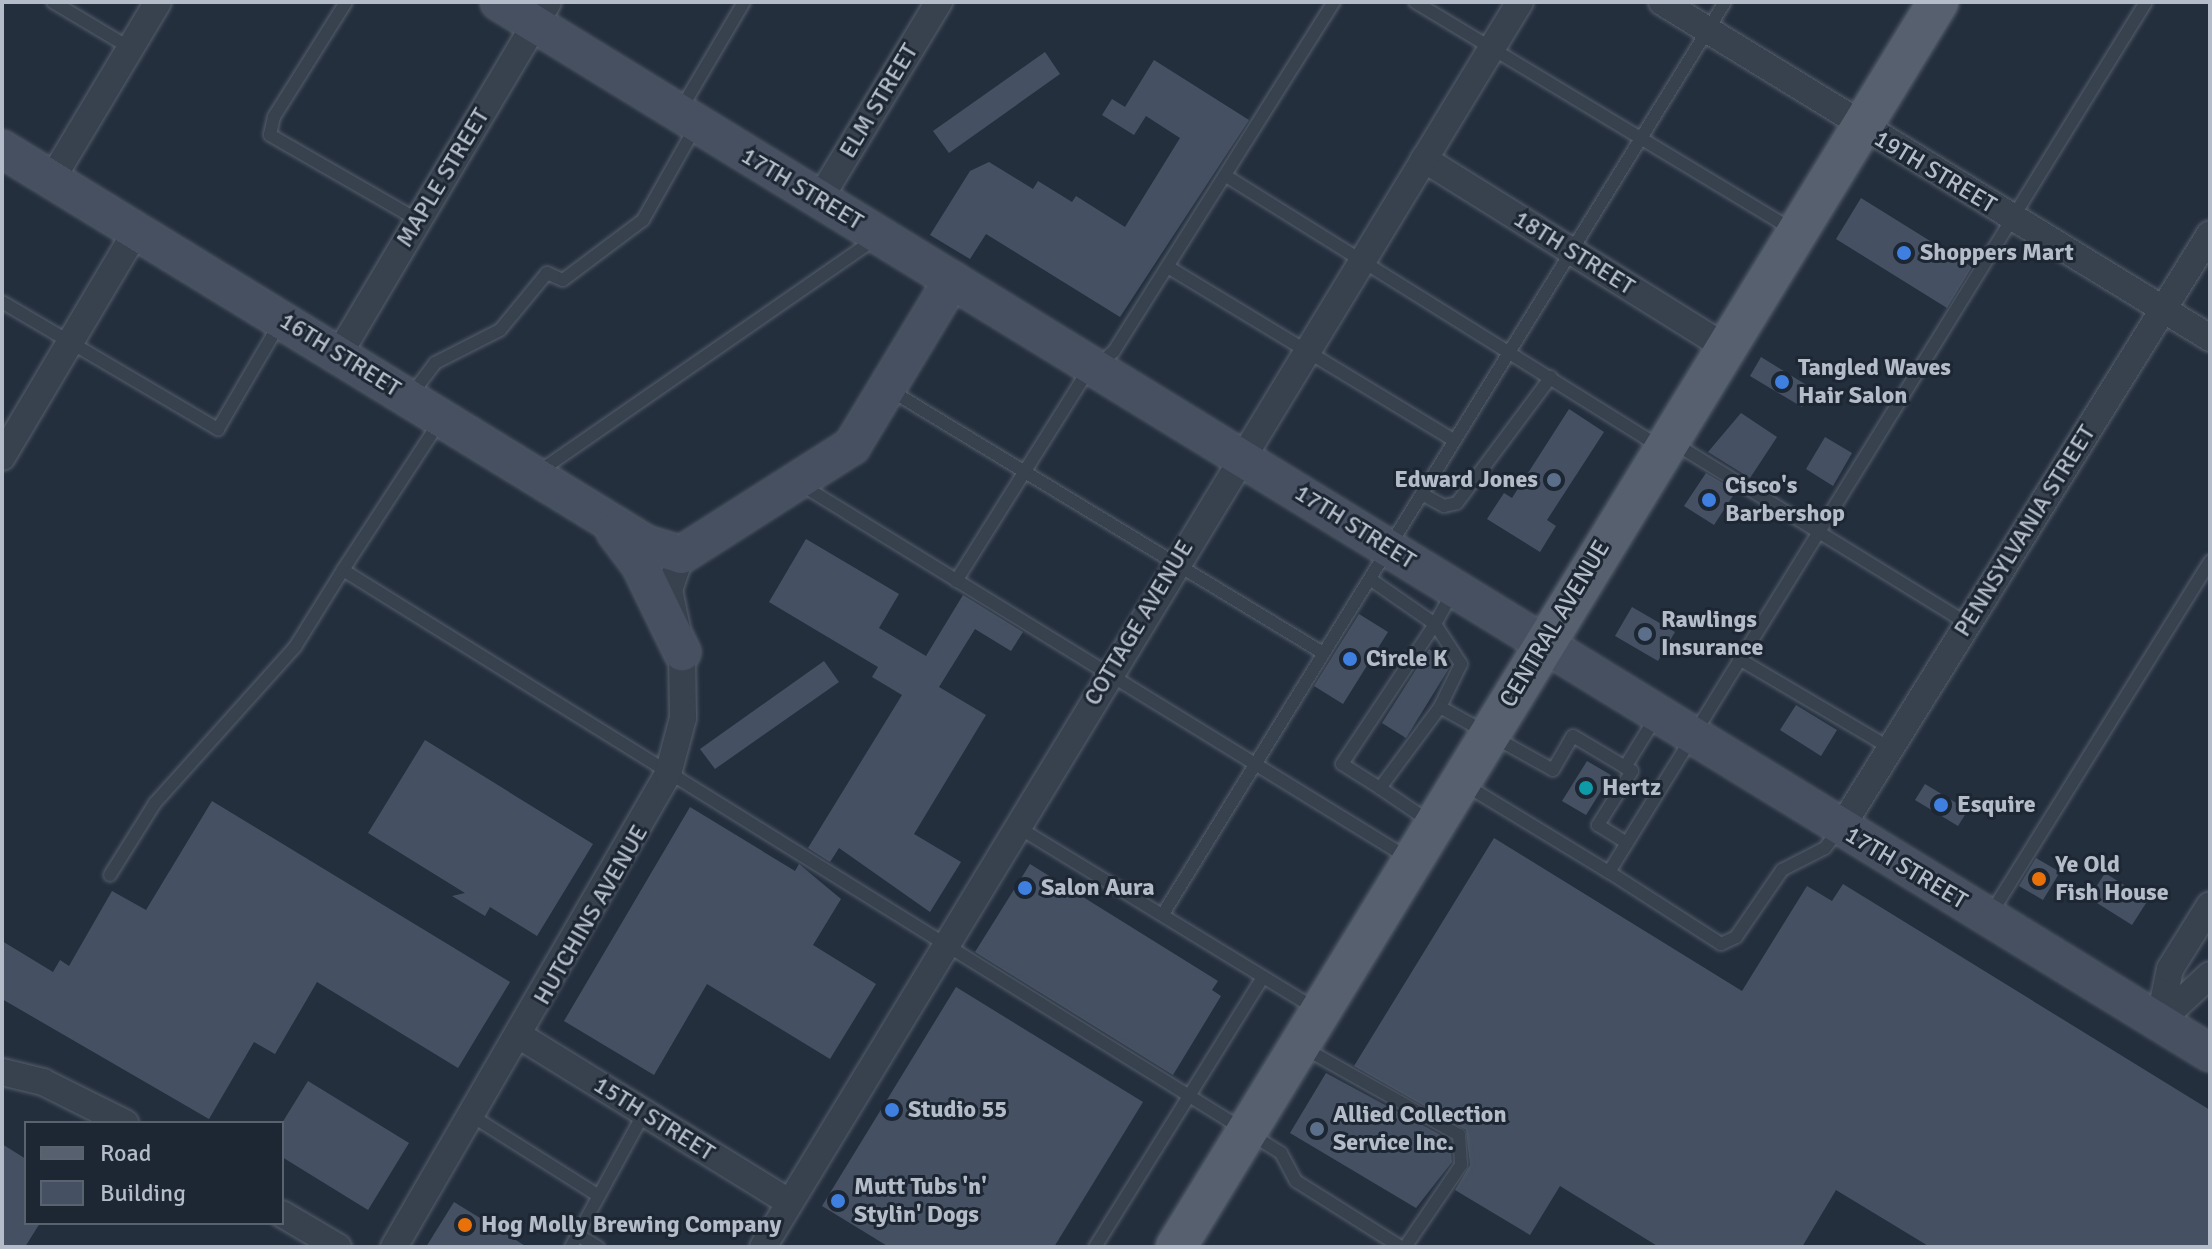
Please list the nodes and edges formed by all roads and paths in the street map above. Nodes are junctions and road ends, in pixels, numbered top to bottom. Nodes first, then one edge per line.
1 (53, 2) edge
2 (158, 2) edge
3 (346, 2) edge
4 (499, 2) edge
5 (744, 2) edge
6 (939, 2) edge
7 (1334, 2) edge
8 (1415, 2) edge
9 (1520, 2) edge
10 (1662, 2) edge
11 (1725, 2) edge
12 (2146, 2) edge
13 (1929, 9) edge
14 (541, 13) edge
15 (1710, 33) junction
16 (130, 48) junction
17 (1490, 51) junction
18 (688, 118) junction
19 (1860, 127) junction
20 (1640, 139) junction
21 (2, 149) edge
22 (1424, 159) junction
23 (1226, 176) junction
24 (52, 179) junction
25 (819, 200) junction
26 (2012, 219) junction
27 (418, 220) junction
28 (136, 231) junction
29 (1796, 232) junction
30 (2210, 234) edge
31 (880, 236) junction
32 (1573, 252) junction
33 (1361, 260) junction
34 (1168, 267) junction
35 (952, 280) junction
36 (2, 302) edge
37 (2163, 310) junction
38 (282, 320) junction
39 (2210, 338) edge
40 (70, 343) junction
41 (1725, 347) junction
42 (1306, 349) junction
43 (1509, 351) junction
44 (339, 354) junction
45 (1097, 368) junction
46 (1551, 377) junction
47 (887, 388) junction
48 (409, 398) junction
49 (442, 418) junction
50 (1454, 440) junction
51 (1665, 444) junction
52 (1240, 456) junction
53 (2, 457) edge
54 (534, 475) junction
55 (1026, 475) junction
56 (798, 482) junction
57 (1422, 494) junction
58 (604, 518) junction
59 (1817, 533) junction
60 (1389, 548) junction
61 (681, 555) junction
62 (2210, 561) edge
63 (1175, 564) junction
64 (343, 570) junction
65 (1370, 579) junction
66 (956, 581) junction
67 (1454, 589) junction
68 (1435, 624) junction
69 (1968, 624) junction
70 (1542, 644) junction
71 (682, 652) junction
72 (1323, 653) junction
73 (1739, 659) junction
74 (1108, 673) junction
75 (1440, 707) junction
76 (1657, 714) junction
77 (1489, 731) junction
78 (1692, 736) junction
79 (1890, 748) junction
80 (1258, 766) junction
81 (1625, 767) junction
82 (668, 774) junction
83 (1459, 781) junction
84 (1380, 788) junction
85 (1433, 824) junction
86 (1016, 826) junction
87 (1841, 828) junction
88 (1627, 843) junction
89 (1411, 860) junction
90 (1609, 872) junction
91 (110, 875) dead end
92 (2210, 905) edge
93 (1163, 914) junction
94 (1988, 918) junction
95 (944, 943) junction
96 (2210, 975) edge
97 (1263, 977) junction
98 (1319, 1011) junction
99 (2159, 1022) junction
100 (520, 1036) junction
101 (1299, 1045) junction
102 (2210, 1053) edge
103 (2, 1072) edge
104 (1189, 1096) junction
105 (644, 1113) junction
106 (472, 1116) junction
107 (121, 1121) edge
108 (1246, 1131) junction
109 (596, 1194) junction
110 (787, 1201) junction
111 (284, 1215) edge
112 (576, 1234) junction
113 (338, 1247) edge
114 (394, 1247) edge
115 (571, 1247) edge
116 (598, 1247) edge
117 (763, 1247) edge
118 (1095, 1247) edge
119 (1176, 1247) edge
120 (1403, 1247) edge

1 - 16 lane
2 - 16 street
3 - 27 lane
4 - 14 street, 17TH STREET
5 - 18 lane
6 - 25 street, ELM STREET
7 - 23 lane
8 - 17 lane
9 - 17 street, COTTAGE AVENUE
10 - 15 street, 19TH STREET
11 - 15 lane
12 - 26 lane
13 - 19 main road, CENTRAL AVENUE
14 - 18 street, 17TH STREET
14 - 27 street, MAPLE STREET
15 - 19 street, 19TH STREET
15 - 20 lane
16 - 24 street
17 - 20 lane
17 - 22 street, COTTAGE AVENUE
18 - 25 street, 17TH STREET
18 - 48 lane
19 - 26 street, 19TH STREET
19 - 29 main road, CENTRAL AVENUE
20 - 29 lane
20 - 32 lane
21 - 24 street, 16TH STREET
22 - 32 street, 18TH STREET
22 - 33 street, COTTAGE AVENUE
23 - 33 lane
23 - 34 lane
24 - 28 street, 16TH STREET
25 - 31 street, 17TH STREET
26 - 37 street, 19TH STREET
26 - 59 lane
27 - 44 street, MAPLE STREET
28 - 38 street, 16TH STREET
28 - 40 street
29 - 41 main road, CENTRAL AVENUE
30 - 37 street, PENNSYLVANIA STREET
31 - 35 street, 17TH STREET
31 - 54 lane
32 - 41 street, 18TH STREET
32 - 43 lane
33 - 42 street, COTTAGE AVENUE
33 - 43 lane
34 - 42 lane
34 - 45 lane
35 - 45 street, 17TH STREET
35 - 47 street
36 - 40 lane
37 - 39 street, 19TH STREET
37 - 69 street, PENNSYLVANIA STREET
38 - 40 lane
38 - 44 street, 16TH STREET
40 - 53 street
41 - 51 main road, CENTRAL AVENUE
42 - 50 lane
42 - 52 street, COTTAGE AVENUE
43 - 46 lane
43 - 50 lane
44 - 48 street, 16TH STREET
45 - 52 street, 17TH STREET
45 - 55 lane
46 - 51 lane
46 - 57 lane
47 - 55 lane
47 - 56 street
48 - 49 street, 16TH STREET
49 - 54 street, 16TH STREET
49 - 64 lane
50 - 57 lane
51 - 59 lane
51 - 70 main road, CENTRAL AVENUE
52 - 60 street, 17TH STREET
52 - 63 street, COTTAGE AVENUE
54 - 58 street, 16TH STREET
55 - 63 lane
55 - 66 lane
56 - 61 street
56 - 66 lane
57 - 60 lane
58 - 61 street, 16TH STREET
58 - 71 street
59 - 69 lane
59 - 73 lane
60 - 65 lane
60 - 67 street, 17TH STREET
61 - 71 street, HUTCHINS AVENUE
62 - 94 lane
63 - 72 lane
63 - 74 street, COTTAGE AVENUE
64 - 82 lane
64 - 91 lane
65 - 68 lane
65 - 72 lane
66 - 74 lane
67 - 68 lane
67 - 70 street, 17TH STREET
68 - 75 lane
68 - 84 lane
69 - 79 street, PENNSYLVANIA STREET
70 - 76 street, 17TH STREET
70 - 77 main road, CENTRAL AVENUE
71 - 82 street, HUTCHINS AVENUE
72 - 80 lane
73 - 78 lane
73 - 79 lane
74 - 80 lane
74 - 86 street, COTTAGE AVENUE
75 - 77 lane
75 - 84 lane
76 - 78 street, 17TH STREET
76 - 81 lane
77 - 81 lane
77 - 83 main road, CENTRAL AVENUE
78 - 87 street, 17TH STREET
78 - 88 lane
79 - 87 street, PENNSYLVANIA STREET
80 - 89 lane
80 - 93 lane
81 - 88 lane
82 - 95 lane
82 - 100 street, HUTCHINS AVENUE
83 - 85 main road, CENTRAL AVENUE
83 - 90 lane
84 - 85 lane
85 - 89 main road, CENTRAL AVENUE
86 - 93 lane
86 - 95 street, COTTAGE AVENUE
87 - 90 lane
87 - 94 street, 17TH STREET
88 - 90 lane
89 - 98 main road, CENTRAL AVENUE
92 - 99 street
93 - 97 lane
94 - 99 street, 17TH STREET
95 - 104 lane
95 - 110 street, COTTAGE AVENUE
96 - 99 street
97 - 98 lane
97 - 104 lane
98 - 101 main road, CENTRAL AVENUE
99 - 102 street, 17TH STREET
100 - 105 street, 15TH STREET
100 - 106 street, HUTCHINS AVENUE
101 - 108 main road, CENTRAL AVENUE
101 - 120 lane
103 - 107 street
104 - 108 lane
104 - 118 lane
105 - 109 lane
105 - 110 street, 15TH STREET
106 - 109 lane
106 - 114 street, HUTCHINS AVENUE
108 - 119 main road, CENTRAL AVENUE
108 - 120 lane
109 - 112 lane
110 - 117 street, COTTAGE AVENUE
111 - 113 street
112 - 115 lane
112 - 116 lane

